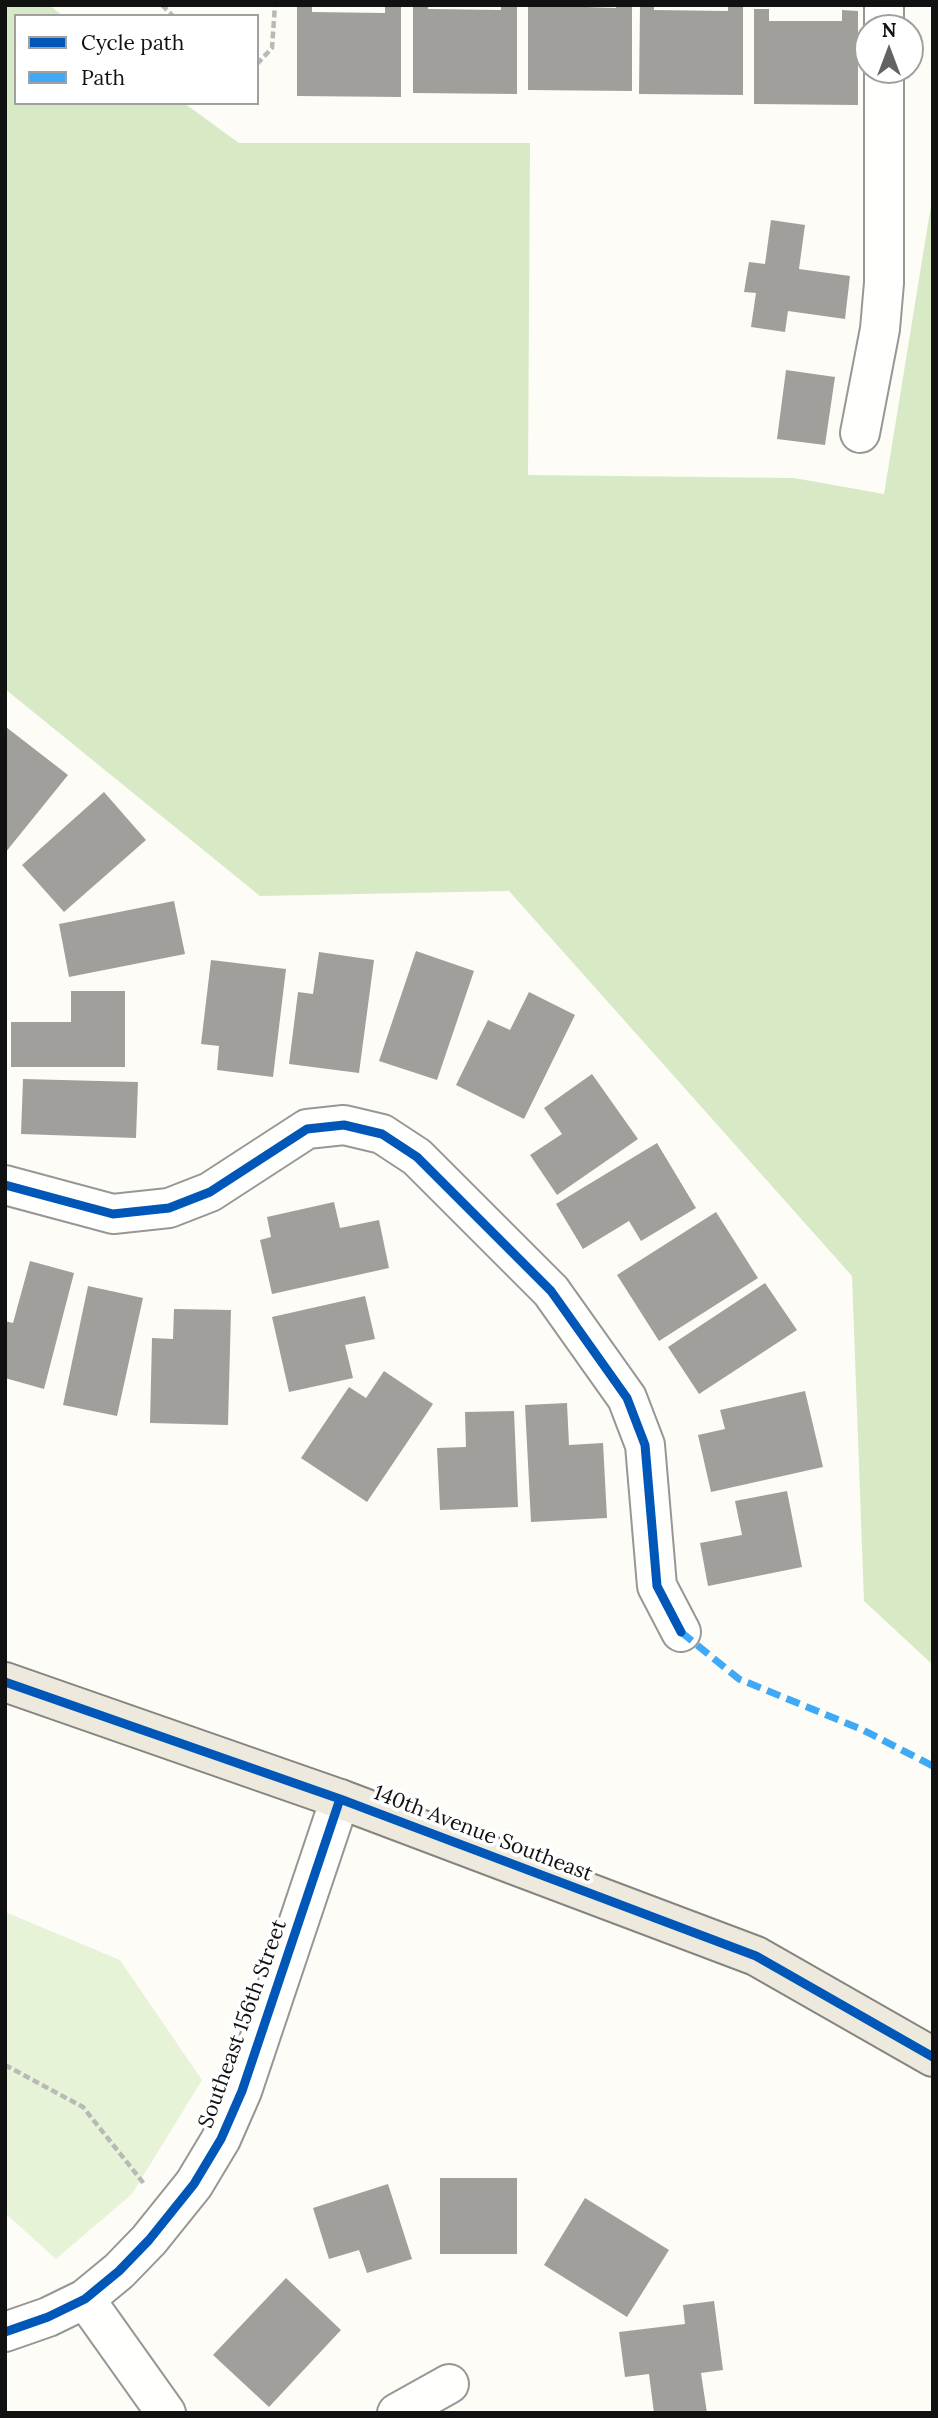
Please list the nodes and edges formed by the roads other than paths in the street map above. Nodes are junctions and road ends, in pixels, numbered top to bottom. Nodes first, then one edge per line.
1 (884, 84) edge
2 (860, 433) dead end
3 (5, 1185) edge
4 (681, 1632) dead end
5 (5, 1682) edge
6 (340, 1799) junction
7 (933, 2057) edge
8 (85, 2299) junction
9 (5, 2332) edge
10 (449, 2384) dead end
11 (166, 2413) edge
12 (397, 2413) edge

1 - 2 street
3 - 4 street
5 - 6 main road, 140th Avenue Southeast
6 - 7 main road, 140th Avenue Southeast
6 - 8 street, Southeast 156th Street
8 - 9 street, Southeast 156th Street
8 - 11 street
10 - 12 street

